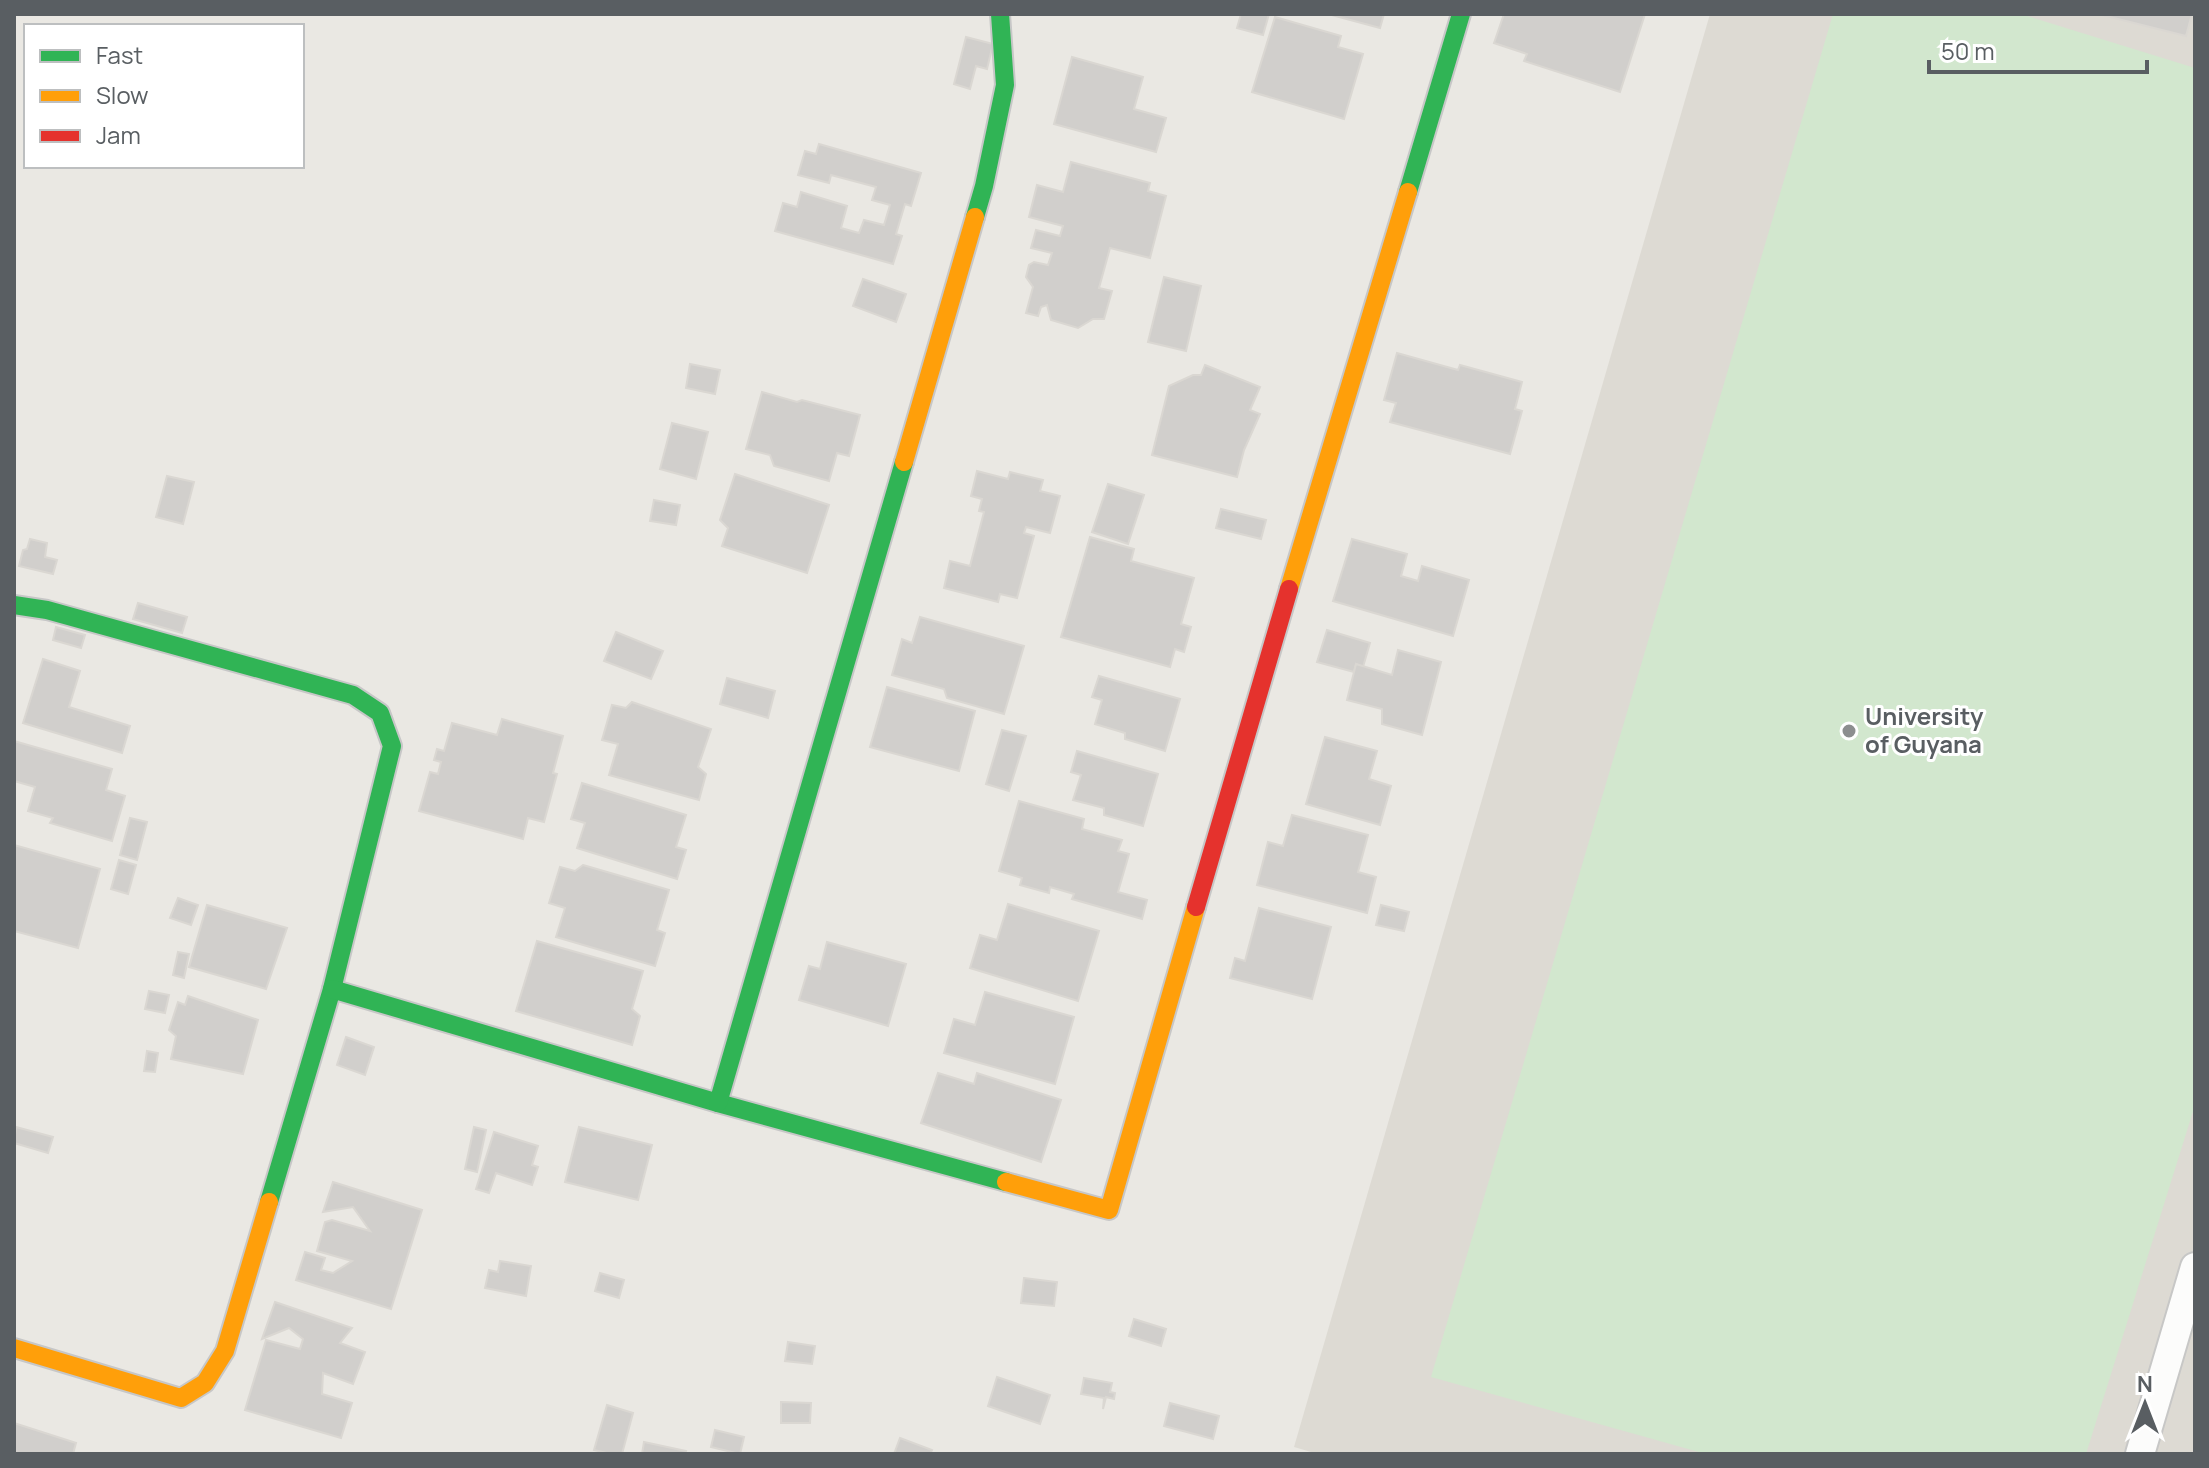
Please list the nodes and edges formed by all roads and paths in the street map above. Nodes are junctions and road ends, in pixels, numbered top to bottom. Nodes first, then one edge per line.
1 (1000, 14) edge
2 (1461, 14) edge
3 (14, 605) edge
4 (332, 989) junction
5 (718, 1103) junction
6 (2195, 1267) edge
7 (14, 1348) edge
8 (2140, 1454) edge

1 - 5 street
2 - 5 street
3 - 4 street
4 - 5 street
4 - 7 street
6 - 8 street

